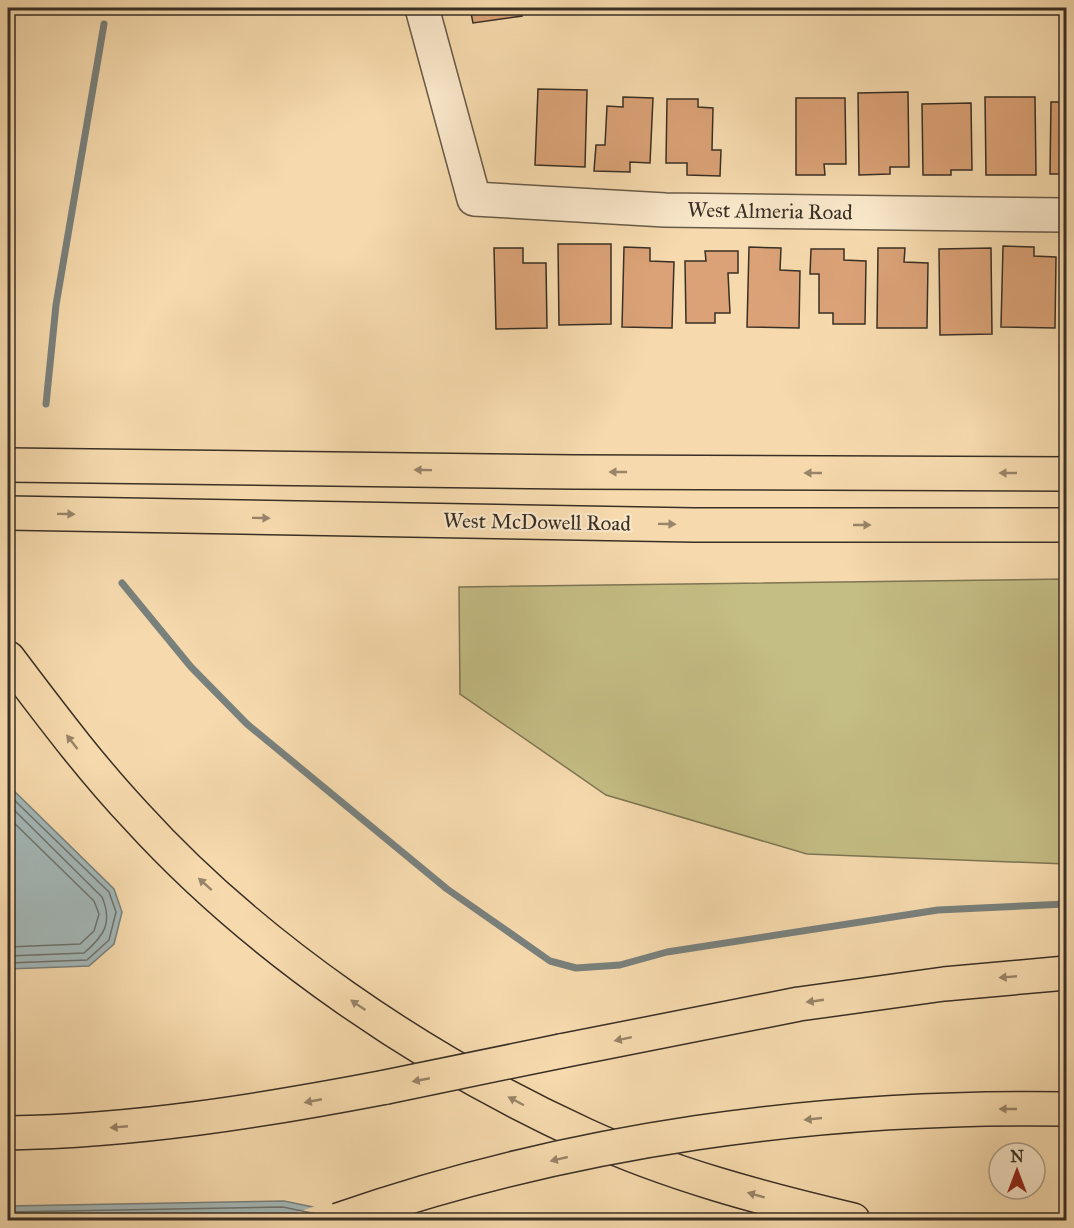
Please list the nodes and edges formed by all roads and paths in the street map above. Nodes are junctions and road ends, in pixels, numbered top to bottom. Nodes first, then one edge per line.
1 (422, 8) edge
2 (1066, 215) edge
3 (8, 465) edge
4 (1066, 474) edge
5 (8, 513) edge
6 (1066, 525) edge
7 (8, 658) edge
8 (1066, 973) edge
9 (1066, 1109) edge
10 (8, 1133) edge
11 (338, 1221) edge
12 (853, 1221) edge

1 - 2 street, West Almeria Road
4 -> 3 main road
5 -> 6 main road, West McDowell Road
12 -> 7 main road
8 -> 10 main road, bridge
9 -> 11 main road, bridge

